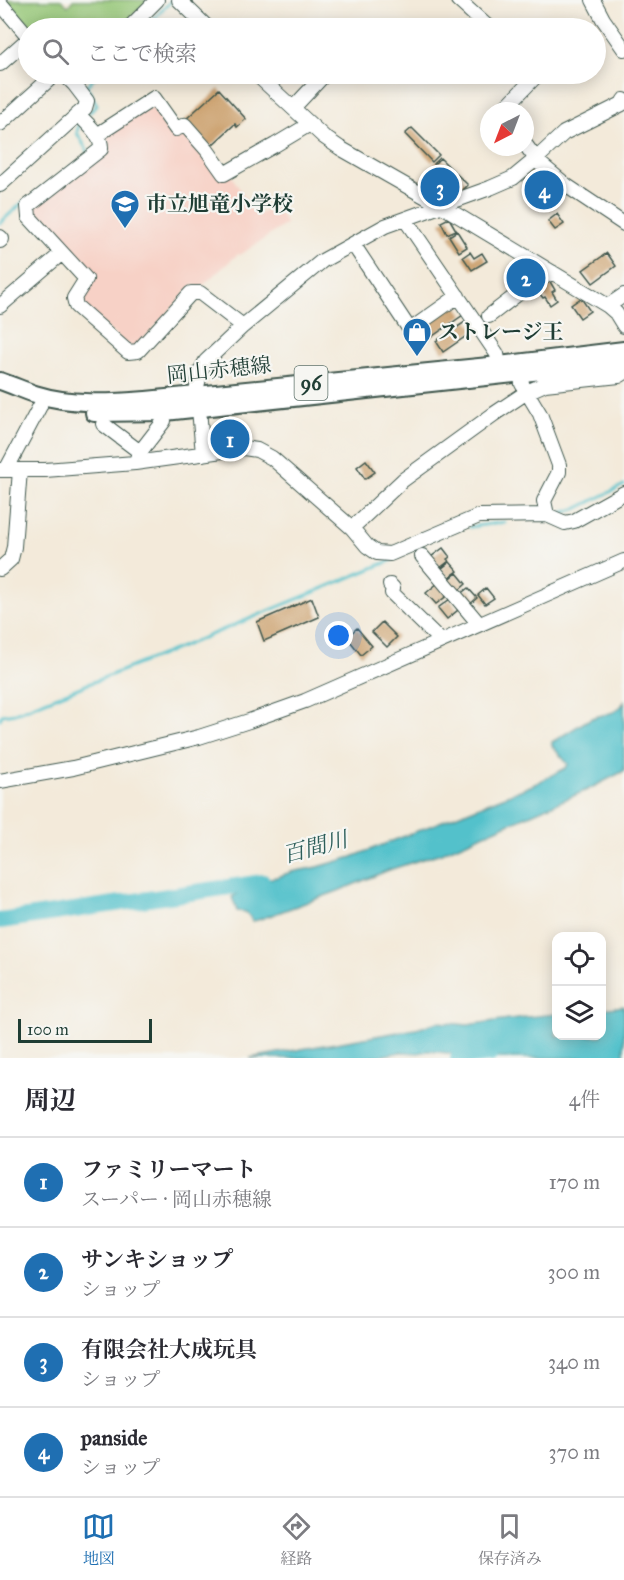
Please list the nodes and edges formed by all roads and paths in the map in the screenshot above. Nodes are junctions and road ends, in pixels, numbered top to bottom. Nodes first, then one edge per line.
1 (157, 0) edge
2 (179, 0) edge
3 (458, 0) edge
4 (609, 0) edge
5 (0, 1) edge
6 (598, 10) edge
7 (139, 18) edge
8 (198, 18) edge
9 (478, 18) edge
10 (606, 22) edge
11 (18, 24) edge
12 (18, 47) edge
13 (624, 49) edge
14 (0, 64) edge
15 (44, 84) edge
16 (81, 84) edge
17 (267, 84) edge
18 (315, 84) edge
19 (528, 84) edge
20 (624, 100) edge
21 (511, 102) edge
22 (293, 108) junction
23 (78, 114) junction
24 (0, 124) edge
25 (310, 124) junction
26 (97, 135) junction
27 (534, 156) edge
28 (536, 159) junction
29 (0, 185) edge
30 (441, 206) junction
31 (405, 219) junction
32 (624, 224) edge
33 (353, 244) junction
34 (62, 253) junction
35 (552, 272) junction
36 (624, 295) edge
37 (458, 296) junction
38 (0, 306) edge
39 (608, 306) junction
40 (489, 316) dead end
41 (243, 326) junction
42 (624, 326) edge
43 (624, 350) edge
44 (624, 362) edge
45 (499, 365) junction
46 (521, 374) junction
47 (624, 374) edge
48 (0, 381) edge
49 (0, 392) edge
50 (527, 392) junction
51 (197, 401) junction
52 (40, 406) junction
53 (164, 421) dead end
54 (103, 424) dead end
55 (203, 454) junction
56 (134, 457) junction
57 (9, 470) edge
58 (624, 493) edge
59 (547, 515) junction
60 (352, 528) junction
61 (422, 556) dead end
62 (624, 561) edge
63 (0, 569) edge
64 (390, 585) dead end
65 (479, 624) junction
66 (441, 641) junction
67 (0, 781) edge

1 - 7 street
2 - 8 street
3 - 9 street
4 - 6 street
5 - 11 street
10 - 13 street
12 - 14 street
15 - 24 street
16 - 23 street
17 - 22 street
18 - 22 street
19 - 21 street
20 - 28 street
22 - 25 street
23 - 26 street
23 - 29 street
25 - 26 street
25 - 30 street
26 - 34 street
27 - 28 street
28 - 30 street
28 - 32 street
30 - 31 street
30 - 35 street
31 - 33 street
31 - 37 street
33 - 37 street
33 - 41 street
34 - 38 street
34 - 41 street
35 - 39 street
35 - 40 street
36 - 39 street
37 - 45 street
39 - 42 street
41 - 51 street
43 - 45 main road, 岡山赤穂線 / 96
44 - 46 main road, 岡山赤穂線 / 96
45 - 51 main road, 岡山赤穂線 / 96
46 - 50 street
46 - 51 main road, 岡山赤穂線 / 96
47 - 50 street
48 - 51 main road, 岡山赤穂線 / 96
49 - 52 main road, 岡山赤穂線 / 96
50 - 59 street
50 - 60 street
51 - 52 main road, 岡山赤穂線 / 96
51 - 55 street
52 - 57 street
53 - 56 street
54 - 56 street
55 - 56 street
55 - 60 street
56 - 57 street
57 - 63 street
58 - 59 street
59 - 60 street
61 - 65 street
62 - 65 street
64 - 66 street
65 - 66 street
66 - 67 street

